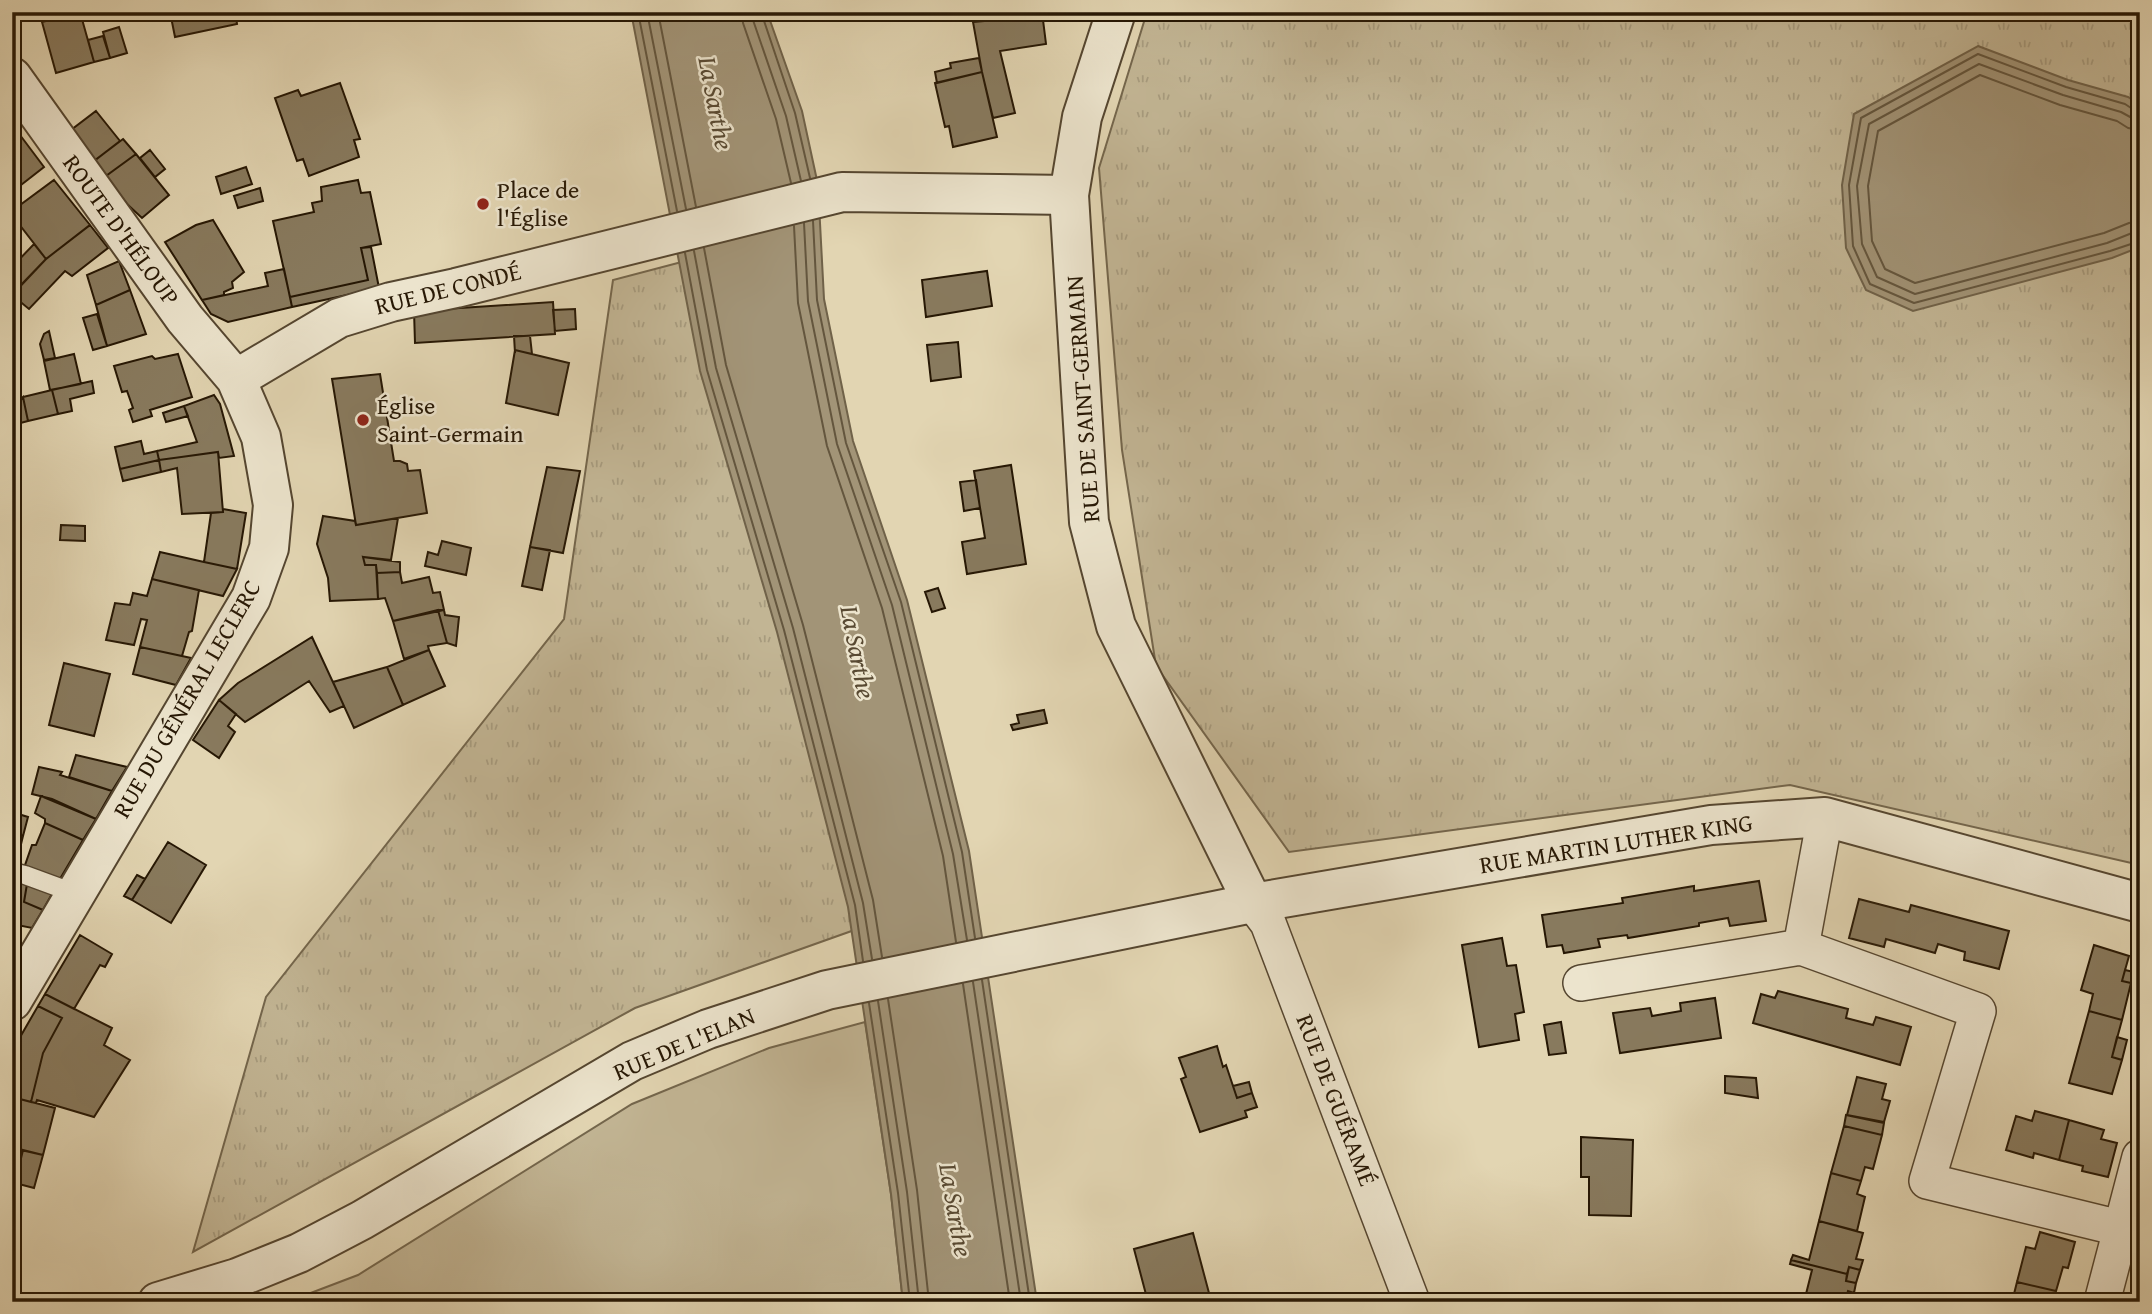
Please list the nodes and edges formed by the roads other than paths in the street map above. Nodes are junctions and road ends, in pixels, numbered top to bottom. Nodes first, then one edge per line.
1 (1116, 12) edge
2 (12, 77) edge
3 (1069, 195) junction
4 (236, 379) junction
5 (1825, 817) junction
6 (12, 872) edge
7 (74, 894) junction
8 (1253, 903) junction
9 (2140, 903) edge
10 (1801, 947) junction
11 (1581, 983) dead end
12 (16, 989) edge
13 (2140, 1157) edge
14 (2130, 1231) edge
15 (158, 1302) edge
16 (1412, 1302) edge
17 (2102, 1302) edge

1 - 3 street, RUE DE SAINT-GERMAIN
2 - 4 street, ROUTE D'HÉLOUP
3 - 4 street, RUE DE CONDÉ
3 - 8 street, RUE DE SAINT-GERMAIN
4 - 7 street, RUE DU GÉNÉRAL LECLERC
5 - 8 street, RUE MARTIN LUTHER KING
5 - 9 street, RUE MARTIN LUTHER KING
5 - 10 street
6 - 7 lane
7 - 12 street, RUE DU GÉNÉRAL LECLERC
8 - 15 street, RUE DE L'ELAN
8 - 16 street, RUE DE GUÉRAMÉ
10 - 11 street
10 - 14 street
13 - 14 street
14 - 17 street

